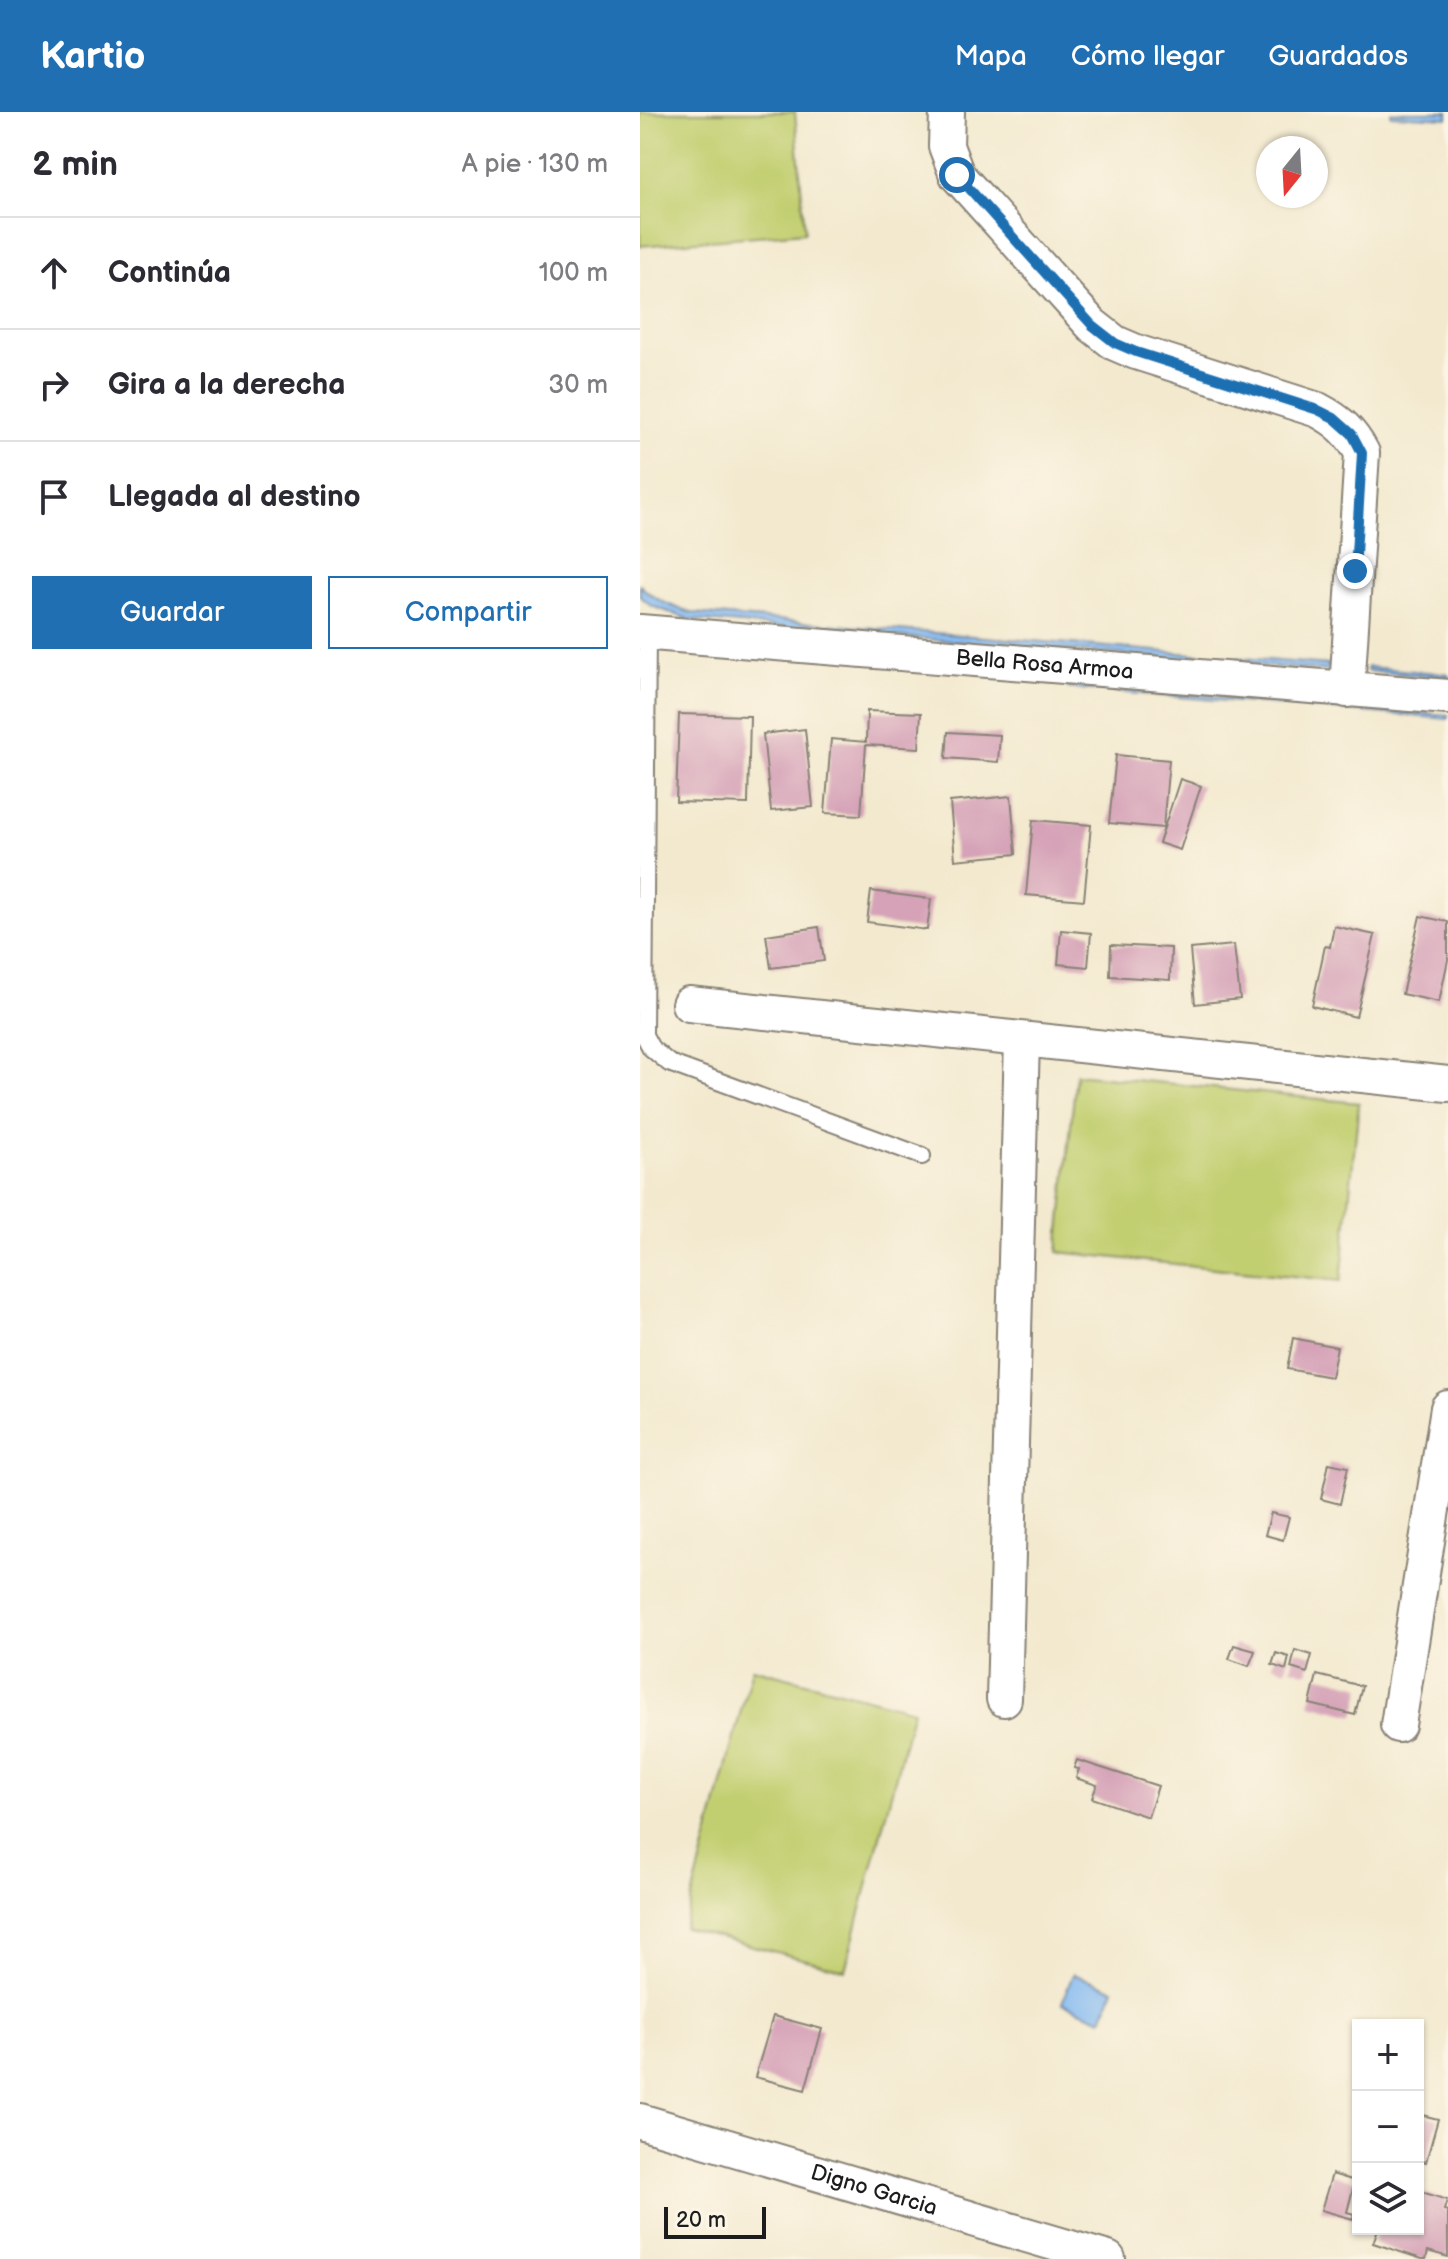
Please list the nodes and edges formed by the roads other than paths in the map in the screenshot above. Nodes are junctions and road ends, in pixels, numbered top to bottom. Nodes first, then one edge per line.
1 (947, 112) edge
2 (644, 632) edge
3 (1347, 690) junction
4 (1448, 697) edge
5 (689, 1004) dead end
6 (1022, 1040) junction
7 (1448, 1084) edge
8 (922, 1156) dead end
9 (1448, 1408) edge
10 (1004, 1699) dead end
11 (1398, 1725) dead end
12 (640, 2121) edge
13 (1108, 2259) edge

1 - 3 street
2 - 3 street, Bella Rosa Armoa
2 - 8 lane
3 - 4 street, Bella Rosa Armoa
5 - 6 street
6 - 7 street
6 - 10 street
9 - 11 street
12 - 13 street, Digno Garcia

